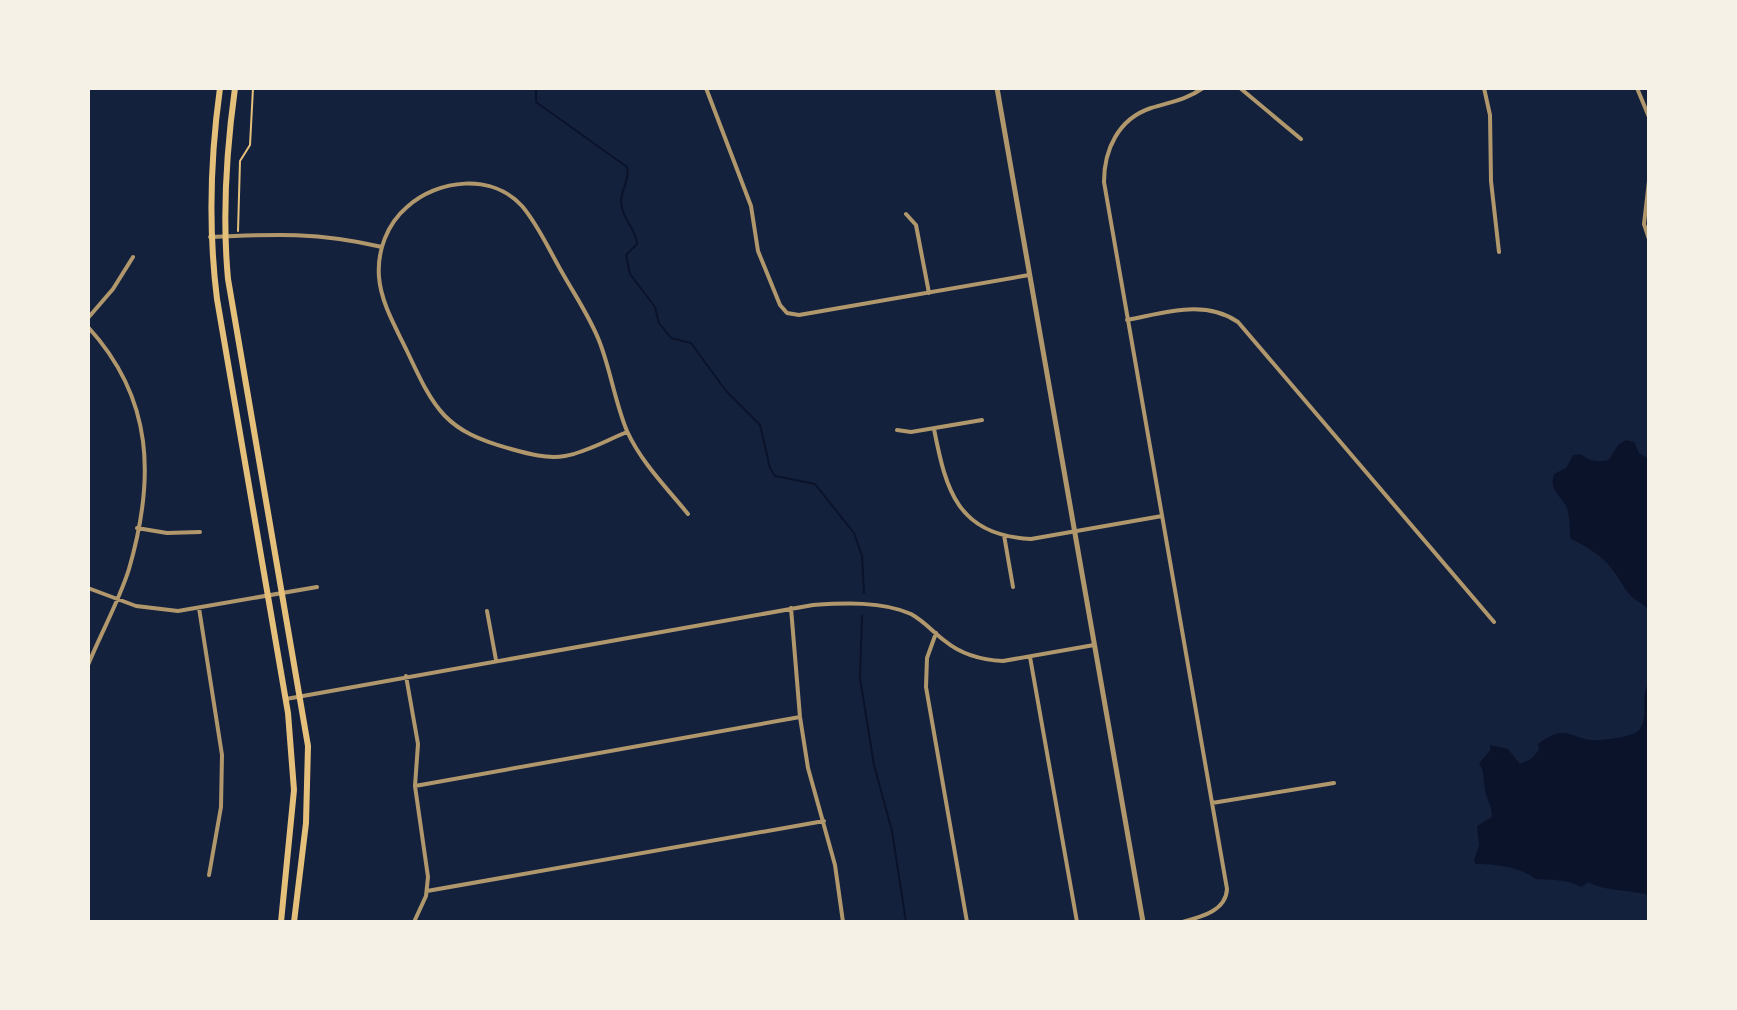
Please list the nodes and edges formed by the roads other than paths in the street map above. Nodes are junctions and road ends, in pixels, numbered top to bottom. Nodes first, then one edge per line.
1 (220, 88) edge
2 (235, 88) edge
3 (706, 88) edge
4 (997, 88) edge
5 (1203, 88) edge
6 (1240, 88) edge
7 (1484, 88) edge
8 (1637, 88) edge
9 (1649, 117) edge
10 (1301, 139) dead end
11 (1649, 181) edge
12 (906, 214) dead end
13 (224, 236) junction
14 (210, 237) junction
15 (1649, 239) edge
16 (382, 247) junction
17 (1499, 252) dead end
18 (133, 257) dead end
19 (1029, 275) junction
20 (929, 293) junction
21 (88, 318) edge
22 (1127, 320) junction
23 (88, 327) edge
24 (982, 420) dead end
25 (934, 429) junction
26 (897, 430) dead end
27 (627, 432) junction
28 (688, 514) dead end
29 (1162, 516) junction
30 (137, 528) junction
31 (200, 532) dead end
32 (1073, 532) junction
33 (1004, 535) junction
34 (317, 587) dead end
35 (1013, 587) dead end
36 (88, 588) edge
37 (283, 593) junction
38 (268, 596) junction
39 (116, 599) junction
40 (199, 608) junction
41 (791, 608) junction
42 (487, 611) dead end
43 (1494, 622) dead end
44 (936, 633) junction
45 (1094, 645) junction
46 (1030, 657) junction
47 (496, 660) junction
48 (88, 665) edge
49 (406, 676) junction
50 (301, 696) junction
51 (286, 699) junction
52 (800, 717) junction
53 (1334, 783) dead end
54 (415, 786) junction
55 (1212, 803) junction
56 (824, 821) junction
57 (209, 875) dead end
58 (427, 891) junction
59 (281, 922) edge
60 (294, 922) edge
61 (414, 922) edge
62 (843, 922) edge
63 (967, 922) edge
64 (1077, 922) edge
65 (1143, 922) edge
66 (1182, 922) edge

1 - 14 main road
2 - 13 main road
3 - 20 street
4 - 19 street
5 - 22 street
6 - 10 street
7 - 17 street
8 - 9 street
11 - 15 street
12 - 20 street
13 - 14 street
13 - 16 street
13 - 37 main road
14 - 38 main road
16 - 27 street
16 - 27 street
18 - 21 street
19 - 20 street
19 - 32 street
22 - 29 street
22 - 43 street
23 - 30 street
24 - 25 street
25 - 26 street
25 - 33 street
27 - 28 street
29 - 32 street
29 - 55 street
30 - 31 street
30 - 39 street
32 - 33 street
32 - 45 street
33 - 35 street
34 - 37 street
36 - 39 street
37 - 38 street
37 - 50 main road
38 - 40 street
38 - 51 main road
39 - 40 street
39 - 48 street
40 - 57 street
41 - 44 street
41 - 47 street
41 - 52 street
42 - 47 street
44 - 46 street
44 - 63 street
45 - 46 street
45 - 65 street
46 - 64 street
47 - 49 street
49 - 50 street
49 - 54 street
50 - 51 street
50 - 60 main road
51 - 59 main road
52 - 54 street
52 - 56 street
53 - 55 street
54 - 58 street
55 - 66 street
56 - 58 street
56 - 62 street
58 - 61 street

